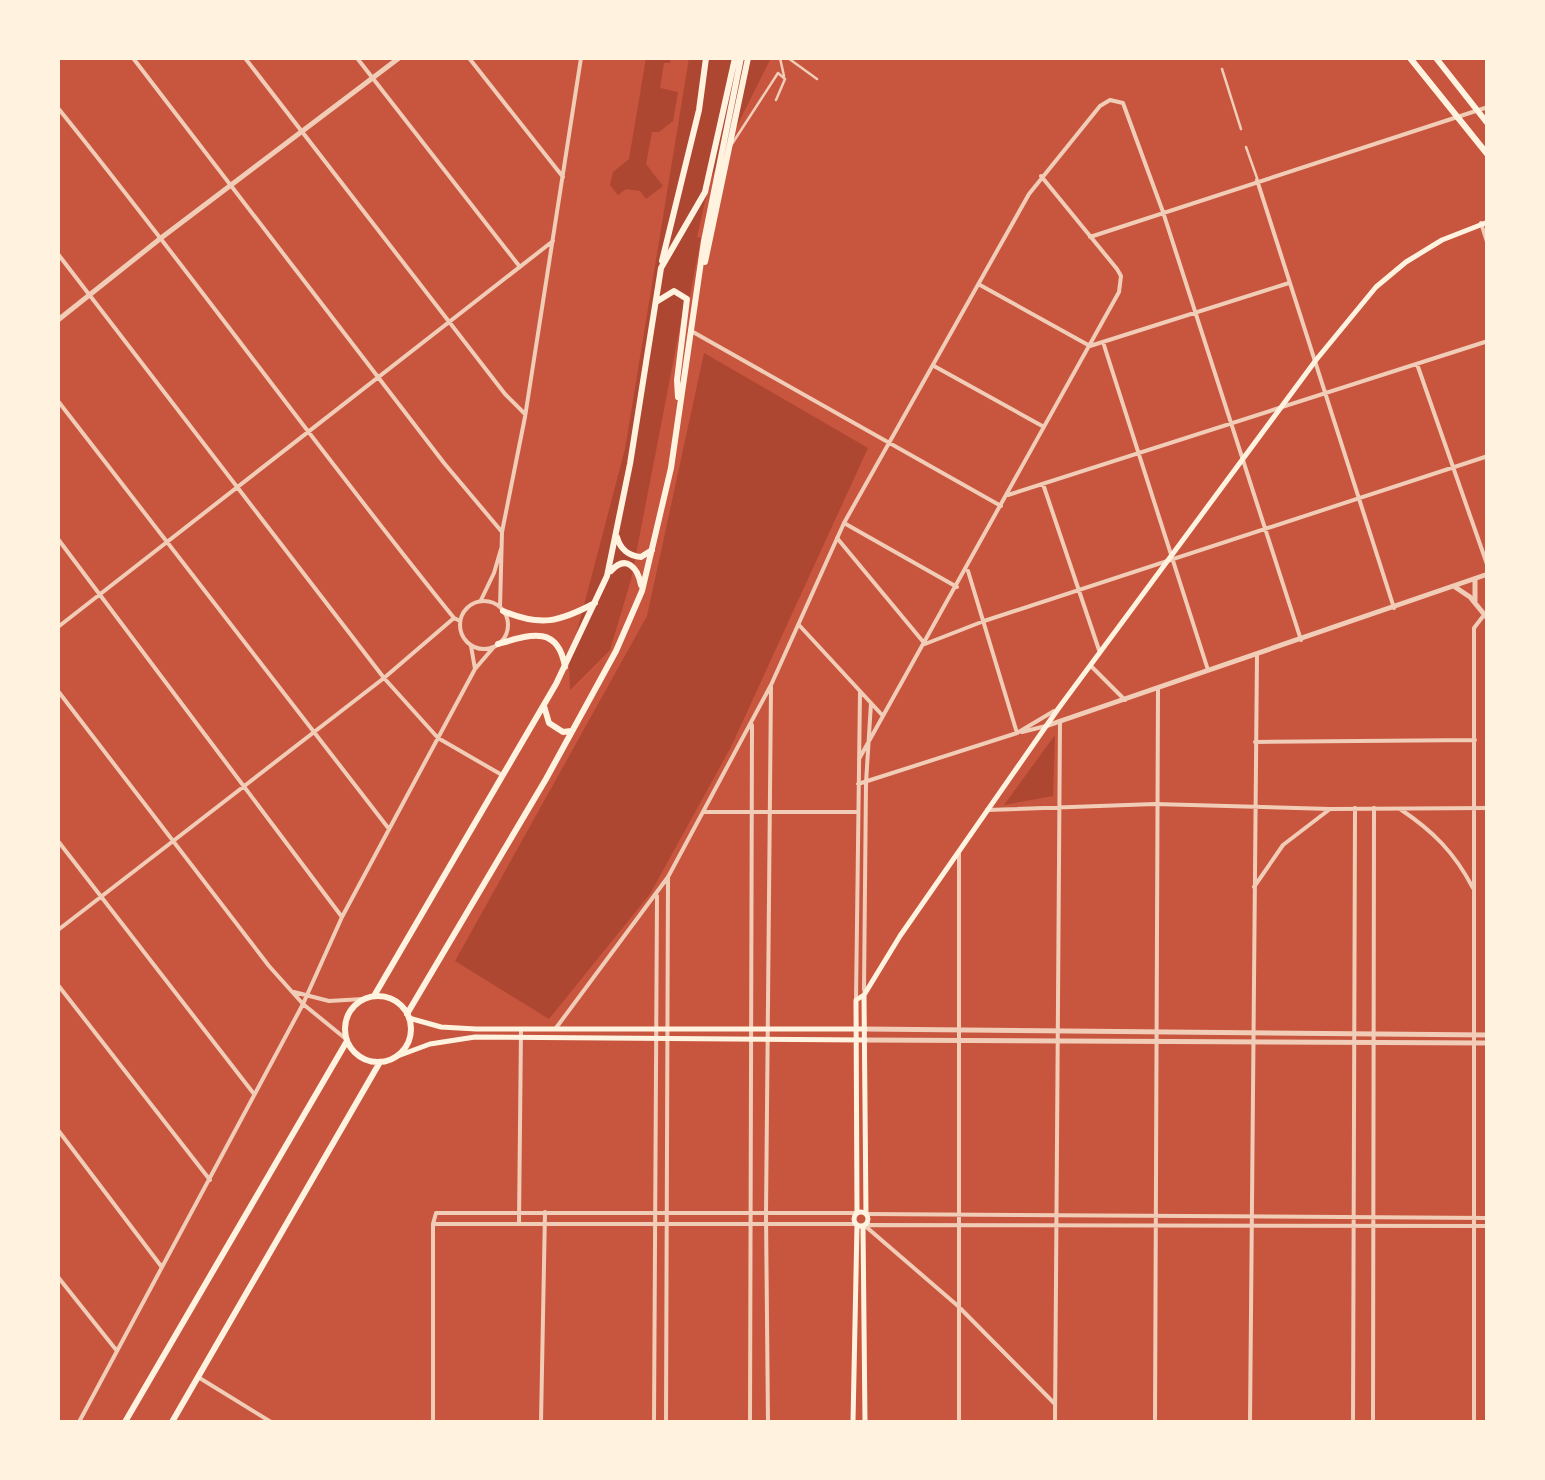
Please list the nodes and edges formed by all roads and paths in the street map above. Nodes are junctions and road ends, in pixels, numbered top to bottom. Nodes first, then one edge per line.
1 (133, 58) edge
2 (245, 58) edge
3 (356, 58) edge
4 (399, 58) edge
5 (470, 58) edge
6 (580, 58) edge
7 (706, 58) edge
8 (742, 58) edge
9 (780, 58) edge
10 (788, 58) edge
11 (1410, 58) edge
12 (1436, 58) edge
13 (1222, 69) dead end
14 (784, 76) junction
15 (372, 78) junction
16 (818, 80) dead end
17 (776, 100) dead end
18 (1488, 107) edge
19 (58, 108) edge
20 (1476, 110) junction
21 (1455, 118) junction
22 (1488, 124) edge
23 (1241, 129) dead end
24 (303, 132) junction
25 (1246, 147) dead end
26 (729, 149) junction
27 (1488, 155) edge
28 (1041, 176) junction
29 (563, 177) junction
30 (1258, 180) junction
31 (232, 185) junction
32 (1163, 212) junction
33 (1484, 223) edge
34 (1090, 236) junction
35 (161, 238) junction
36 (553, 241) junction
37 (1488, 245) edge
38 (58, 254) edge
39 (520, 267) junction
40 (661, 268) junction
41 (1289, 283) junction
42 (978, 284) junction
43 (697, 287) junction
44 (90, 295) junction
45 (656, 302) junction
46 (1194, 313) junction
47 (58, 320) edge
48 (448, 322) junction
49 (693, 332) junction
50 (1488, 341) edge
51 (1103, 342) junction
52 (1090, 346) junction
53 (1316, 360) junction
54 (1417, 364) junction
55 (932, 365) junction
56 (378, 377) junction
57 (1328, 392) junction
58 (58, 401) edge
59 (679, 403) junction
60 (1285, 406) junction
61 (525, 414) junction
62 (1230, 424) junction
63 (1044, 427) junction
64 (307, 433) junction
65 (889, 444) junction
66 (1137, 454) junction
67 (1488, 456) edge
68 (1242, 463) junction
69 (1452, 467) junction
70 (1043, 484) junction
71 (238, 487) junction
72 (1008, 495) junction
73 (1360, 499) junction
74 (1001, 506) junction
75 (844, 522) junction
76 (1265, 530) junction
77 (502, 532) junction
78 (617, 536) junction
79 (836, 538) junction
80 (58, 539) edge
81 (168, 543) junction
82 (502, 544) junction
83 (652, 549) junction
84 (1170, 560) junction
85 (967, 569) junction
86 (1488, 571) edge
87 (607, 576) junction
88 (1475, 579) junction
89 (957, 587) junction
90 (1454, 587) junction
91 (642, 591) junction
92 (1079, 592) junction
93 (99, 596) junction
94 (479, 602) junction
95 (1476, 602) junction
96 (596, 603) junction
97 (1394, 608) junction
98 (502, 609) junction
99 (1486, 617) edge
100 (457, 619) junction
101 (984, 621) junction
102 (799, 625) junction
103 (58, 627) edge
104 (1301, 640) junction
105 (926, 644) junction
106 (471, 646) junction
107 (496, 646) junction
108 (1101, 654) junction
109 (1256, 654) junction
110 (565, 667) junction
111 (1092, 667) junction
112 (475, 668) junction
113 (1208, 670) junction
114 (384, 678) junction
115 (771, 685) junction
116 (1158, 688) junction
117 (58, 691) edge
118 (860, 692) junction
119 (1125, 700) junction
120 (870, 703) junction
121 (544, 705) junction
122 (1058, 709) junction
123 (883, 716) junction
124 (752, 720) junction
125 (1060, 721) junction
126 (1046, 726) junction
127 (313, 730) junction
128 (571, 731) junction
129 (1018, 733) junction
130 (438, 738) junction
131 (1475, 740) junction
132 (868, 742) junction
133 (1255, 742) junction
134 (858, 759) junction
135 (503, 775) junction
136 (866, 783) junction
137 (858, 784) junction
138 (242, 786) junction
139 (1155, 804) junction
140 (1060, 806) junction
141 (1254, 807) junction
142 (1475, 807) junction
143 (1355, 808) junction
144 (1374, 808) junction
145 (1400, 808) junction
146 (1488, 808) edge
147 (1330, 809) junction
148 (753, 810) junction
149 (770, 810) junction
150 (986, 810) junction
151 (703, 812) junction
152 (858, 812) junction
153 (866, 812) junction
154 (390, 829) junction
155 (58, 841) edge
156 (174, 841) junction
157 (959, 849) junction
158 (668, 877) junction
159 (1254, 887) junction
160 (1474, 892) junction
161 (100, 896) junction
162 (657, 896) junction
163 (342, 917) junction
164 (58, 930) edge
165 (58, 985) edge
166 (292, 992) junction
167 (864, 995) junction
168 (307, 996) junction
169 (374, 996) junction
170 (363, 999) junction
171 (856, 1000) junction
172 (302, 1004) junction
173 (408, 1016) junction
174 (556, 1028) junction
175 (656, 1029) junction
176 (667, 1029) junction
177 (856, 1029) junction
178 (864, 1029) junction
179 (752, 1030) junction
180 (768, 1030) junction
181 (960, 1031) junction
182 (521, 1032) junction
183 (1355, 1033) junction
184 (1373, 1034) junction
185 (1488, 1035) edge
186 (550, 1036) junction
187 (1058, 1036) junction
188 (1155, 1036) junction
189 (1252, 1037) junction
190 (656, 1038) junction
191 (668, 1038) junction
192 (768, 1038) junction
193 (1475, 1038) junction
194 (347, 1040) junction
195 (752, 1040) junction
196 (855, 1040) junction
197 (865, 1040) junction
198 (959, 1040) junction
199 (1355, 1042) junction
200 (1373, 1042) junction
201 (1488, 1043) edge
202 (394, 1057) junction
203 (380, 1062) junction
204 (254, 1094) junction
205 (656, 1094) junction
206 (667, 1094) junction
207 (58, 1130) edge
208 (766, 1168) junction
209 (751, 1169) junction
210 (210, 1180) junction
211 (546, 1212) junction
212 (520, 1213) junction
213 (667, 1213) junction
214 (856, 1213) junction
215 (656, 1214) junction
216 (751, 1214) junction
217 (766, 1214) junction
218 (866, 1214) junction
219 (958, 1215) junction
220 (1056, 1216) junction
221 (1155, 1216) junction
222 (1251, 1216) junction
223 (1354, 1217) junction
224 (1373, 1217) junction
225 (1475, 1218) junction
226 (1488, 1218) edge
227 (520, 1223) junction
228 (546, 1223) junction
229 (667, 1223) junction
230 (751, 1223) junction
231 (766, 1223) junction
232 (433, 1224) junction
233 (656, 1224) junction
234 (958, 1224) junction
235 (861, 1225) junction
236 (1355, 1225) junction
237 (1057, 1226) junction
238 (1156, 1226) junction
239 (1250, 1226) junction
240 (1374, 1226) junction
241 (1476, 1226) junction
242 (1488, 1226) edge
243 (162, 1268) junction
244 (58, 1276) edge
245 (958, 1306) junction
246 (117, 1350) junction
247 (198, 1378) junction
248 (1055, 1405) junction
249 (79, 1422) edge
250 (125, 1422) edge
251 (172, 1422) edge
252 (271, 1422) edge
253 (433, 1422) edge
254 (541, 1422) edge
255 (654, 1422) edge
256 (666, 1422) edge
257 (750, 1422) edge
258 (768, 1422) edge
259 (853, 1422) edge
260 (865, 1422) edge
261 (959, 1422) edge
262 (1055, 1422) edge
263 (1155, 1422) edge
264 (1250, 1422) edge
265 (1353, 1422) edge
266 (1373, 1422) edge
267 (1474, 1422) edge

1 - 31 street
2 - 24 street
3 - 15 street
4 - 15 street
5 - 29 street
6 - 29 street
7 - 40 main road
8 - 26 main road
8 - 40 main road
8 - 43 main road
9 - 14 lane
10 - 16 lane
11 - 21 main road
12 - 20 main road
13 - 23 lane
14 - 17 lane
14 - 26 lane
15 - 24 street
15 - 39 street
18 - 20 street
19 - 35 street
20 - 21 street
20 - 22 main road
21 - 27 main road
21 - 30 street
24 - 31 street
24 - 48 street
25 - 30 lane
26 - 43 main road
28 - 32 street
28 - 34 street
28 - 42 street
29 - 36 street
30 - 32 street
30 - 41 street
31 - 35 street
31 - 56 street
32 - 34 street
32 - 46 street
33 - 37 street
33 - 53 main road
34 - 52 street
35 - 44 street
35 - 64 street
36 - 39 street
36 - 61 street
38 - 44 street
39 - 48 street
40 - 45 main road
41 - 46 street
41 - 53 street
42 - 52 street
42 - 55 street
43 - 49 main road
44 - 47 street
44 - 71 street
45 - 59 main road
45 - 78 main road
46 - 51 street
46 - 62 street
48 - 56 street
48 - 61 street
49 - 59 main road
49 - 65 street
50 - 54 street
51 - 52 street
51 - 66 street
52 - 63 street
53 - 57 street
53 - 60 main road
54 - 57 street
54 - 69 street
55 - 63 street
55 - 65 street
56 - 64 street
56 - 77 street
57 - 60 street
57 - 73 street
58 - 81 street
59 - 83 main road
60 - 62 street
60 - 68 main road
61 - 77 street
62 - 66 street
62 - 68 street
63 - 72 street
64 - 71 street
64 - 100 street
65 - 74 street
65 - 75 street
66 - 70 street
66 - 84 street
67 - 69 street
68 - 76 street
68 - 84 main road
69 - 73 street
69 - 86 street
70 - 72 street
70 - 92 street
71 - 81 street
71 - 114 street
72 - 74 street
73 - 76 street
73 - 97 street
74 - 85 street
75 - 79 street
75 - 89 street
76 - 84 street
76 - 104 street
77 - 82 street
78 - 83 main road
78 - 87 main road
79 - 102 street
79 - 105 street
80 - 93 street
81 - 93 street
81 - 127 street
82 - 94 street
82 - 98 street
83 - 91 main road
84 - 92 street
84 - 108 main road
84 - 113 street
85 - 89 street
85 - 101 street
86 - 88 street
87 - 91 main road
87 - 96 main road
88 - 90 street
88 - 95 street
89 - 105 street
90 - 95 street
90 - 97 street
91 - 128 main road
92 - 101 street
92 - 108 street
93 - 103 street
93 - 138 street
94 - 98 street
94 - 100 street
95 - 99 street
96 - 98 main road
96 - 110 main road
97 - 104 street
98 - 107 street
99 - 131 street
100 - 106 street
100 - 114 street
101 - 105 street
101 - 129 street
102 - 115 street
102 - 118 street
104 - 109 street
105 - 123 street
106 - 107 street
106 - 112 street
107 - 110 main road
107 - 112 street
108 - 111 main road
109 - 113 street
109 - 133 street
110 - 121 main road
111 - 119 street
111 - 122 main road
112 - 130 street
113 - 116 street
114 - 127 street
114 - 130 street
115 - 124 street
115 - 149 street
116 - 119 street
116 - 139 street
117 - 156 street
118 - 120 street
118 - 134 street
119 - 125 street
120 - 123 street
120 - 132 street
121 - 128 main road
121 - 135 main road
122 - 126 main road
122 - 129 street
123 - 132 street
124 - 148 street
124 - 151 street
125 - 126 street
125 - 140 street
126 - 129 street
126 - 150 main road
127 - 138 street
127 - 154 street
128 - 173 main road
129 - 136 street
130 - 135 street
130 - 154 street
131 - 133 street
131 - 142 street
132 - 134 street
132 - 136 street
133 - 141 street
134 - 137 street
135 - 169 main road
136 - 137 street
136 - 153 street
137 - 152 street
138 - 156 street
138 - 163 street
139 - 140 street
139 - 141 street
139 - 188 street
140 - 150 street
140 - 187 street
141 - 147 street
141 - 159 street
142 - 145 street
142 - 146 street
142 - 160 street
143 - 144 street
143 - 147 street
143 - 183 street
144 - 145 street
144 - 184 street
145 - 160 street
147 - 159 street
148 - 149 street
148 - 151 street
148 - 179 street
149 - 152 street
149 - 180 street
150 - 157 main road
151 - 158 street
152 - 153 street
152 - 171 street
153 - 167 street
154 - 163 street
155 - 161 street
156 - 161 street
156 - 166 street
157 - 167 main road
157 - 181 street
158 - 162 street
158 - 176 street
159 - 189 street
160 - 193 street
161 - 164 street
161 - 204 street
162 - 174 street
162 - 175 street
163 - 168 street
165 - 210 street
166 - 168 street
166 - 172 street
167 - 171 main road
167 - 178 main road
168 - 170 street
168 - 172 street
169 - 170 main road
169 - 173 main road
170 - 194 main road
171 - 177 main road
172 - 194 street
172 - 204 street
173 - 182 main road
173 - 202 main road
174 - 175 main road
174 - 182 main road
174 - 186 street
175 - 176 main road
175 - 190 street
176 - 179 main road
176 - 191 street
177 - 178 main road
177 - 180 main road
177 - 196 main road
178 - 181 street
178 - 197 main road
179 - 180 main road
179 - 195 street
180 - 192 street
181 - 187 street
181 - 198 street
182 - 186 main road
182 - 202 main road
182 - 212 street
183 - 184 street
183 - 189 street
183 - 199 street
184 - 193 street
184 - 200 street
185 - 193 street
186 - 190 main road
187 - 188 street
187 - 198 street
187 - 220 street
188 - 189 street
188 - 221 street
189 - 199 street
189 - 222 street
190 - 191 main road
190 - 205 street
191 - 195 main road
191 - 206 street
192 - 195 main road
192 - 196 main road
192 - 208 street
193 - 200 street
193 - 201 street
193 - 225 street
194 - 203 main road
194 - 250 main road
195 - 209 street
196 - 197 main road
196 - 214 main road
197 - 198 street
197 - 218 main road
198 - 219 street
199 - 200 street
199 - 223 street
200 - 224 street
202 - 203 main road
203 - 247 main road
204 - 210 street
205 - 206 street
205 - 215 street
206 - 213 street
207 - 243 street
208 - 209 street
208 - 217 street
209 - 216 street
210 - 243 street
211 - 212 street
211 - 215 street
211 - 228 street
212 - 227 street
212 - 232 street
213 - 215 street
213 - 216 street
213 - 229 street
214 - 217 street
214 - 218 main road
214 - 235 main road
215 - 233 street
216 - 217 street
216 - 230 street
217 - 231 street
218 - 219 street
218 - 235 main road
219 - 220 street
219 - 234 street
220 - 221 street
220 - 237 street
221 - 222 street
221 - 238 street
222 - 223 street
222 - 239 street
223 - 224 street
223 - 236 street
224 - 225 street
224 - 240 street
225 - 226 street
225 - 241 street
227 - 228 street
227 - 232 street
228 - 233 street
228 - 254 street
229 - 230 street
229 - 233 street
229 - 256 street
230 - 231 street
230 - 257 street
231 - 235 street
231 - 258 street
232 - 253 street
233 - 255 street
234 - 235 street
234 - 237 street
234 - 245 street
235 - 245 street
235 - 259 main road
235 - 260 main road
236 - 239 street
236 - 240 street
236 - 265 street
237 - 238 street
237 - 248 street
238 - 239 street
238 - 263 street
239 - 264 street
240 - 241 street
240 - 266 street
241 - 242 street
241 - 267 street
243 - 246 street
244 - 246 street
245 - 248 street
245 - 261 street
246 - 249 street
247 - 251 main road
247 - 252 street
248 - 262 street

